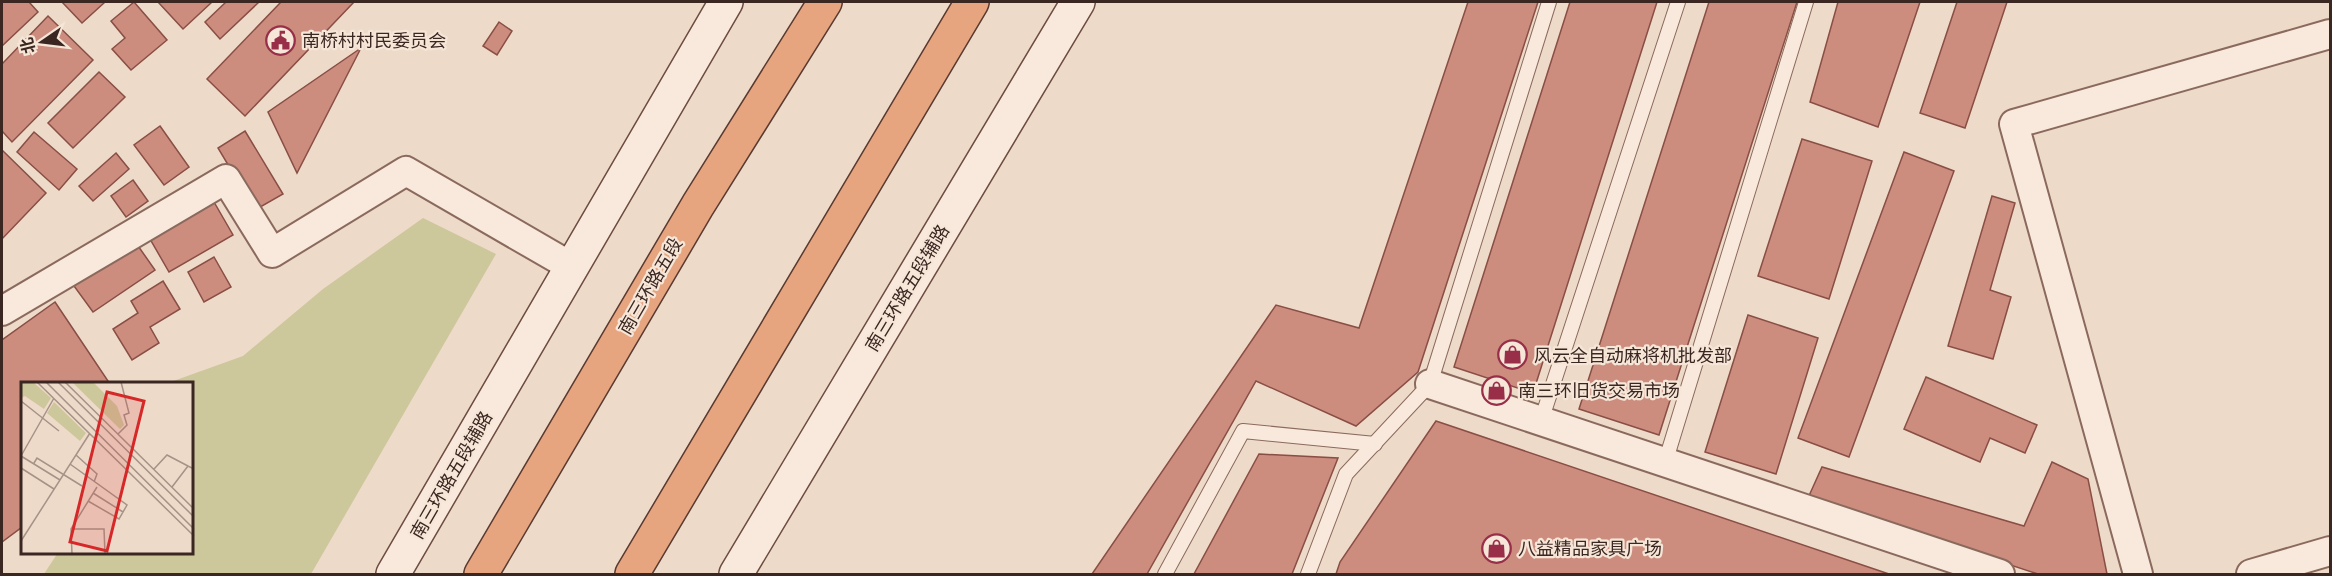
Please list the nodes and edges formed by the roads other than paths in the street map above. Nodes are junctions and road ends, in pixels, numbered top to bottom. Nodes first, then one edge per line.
1 (726, 2) edge
2 (825, 2) edge
3 (972, 2) edge
4 (1078, 2) edge
5 (1549, 2) edge
6 (1678, 2) edge
7 (1806, 2) edge
8 (2331, 34) edge
9 (572, 267) junction
10 (2, 310) edge
11 (1430, 384) junction
12 (1540, 421) junction
13 (1374, 444) junction
14 (1665, 463) junction
15 (2331, 551) edge
16 (393, 574) edge
17 (481, 574) edge
18 (632, 574) edge
19 (736, 574) edge
20 (1165, 574) edge
21 (1308, 574) edge
22 (2000, 574) edge
23 (2138, 574) edge
24 (2251, 574) edge

1 - 9 main road, 南三环路五段辅路
2 - 17 highway, 南三环路五段
3 - 18 highway
4 - 19 main road, 南三环路五段辅路
5 - 11 lane
6 - 12 lane
7 - 14 lane
8 - 23 street
9 - 10 street
9 - 16 main road, 南三环路五段辅路
11 - 12 street
11 - 13 lane
12 - 14 street
13 - 20 lane
13 - 21 lane
14 - 22 street
15 - 24 street

